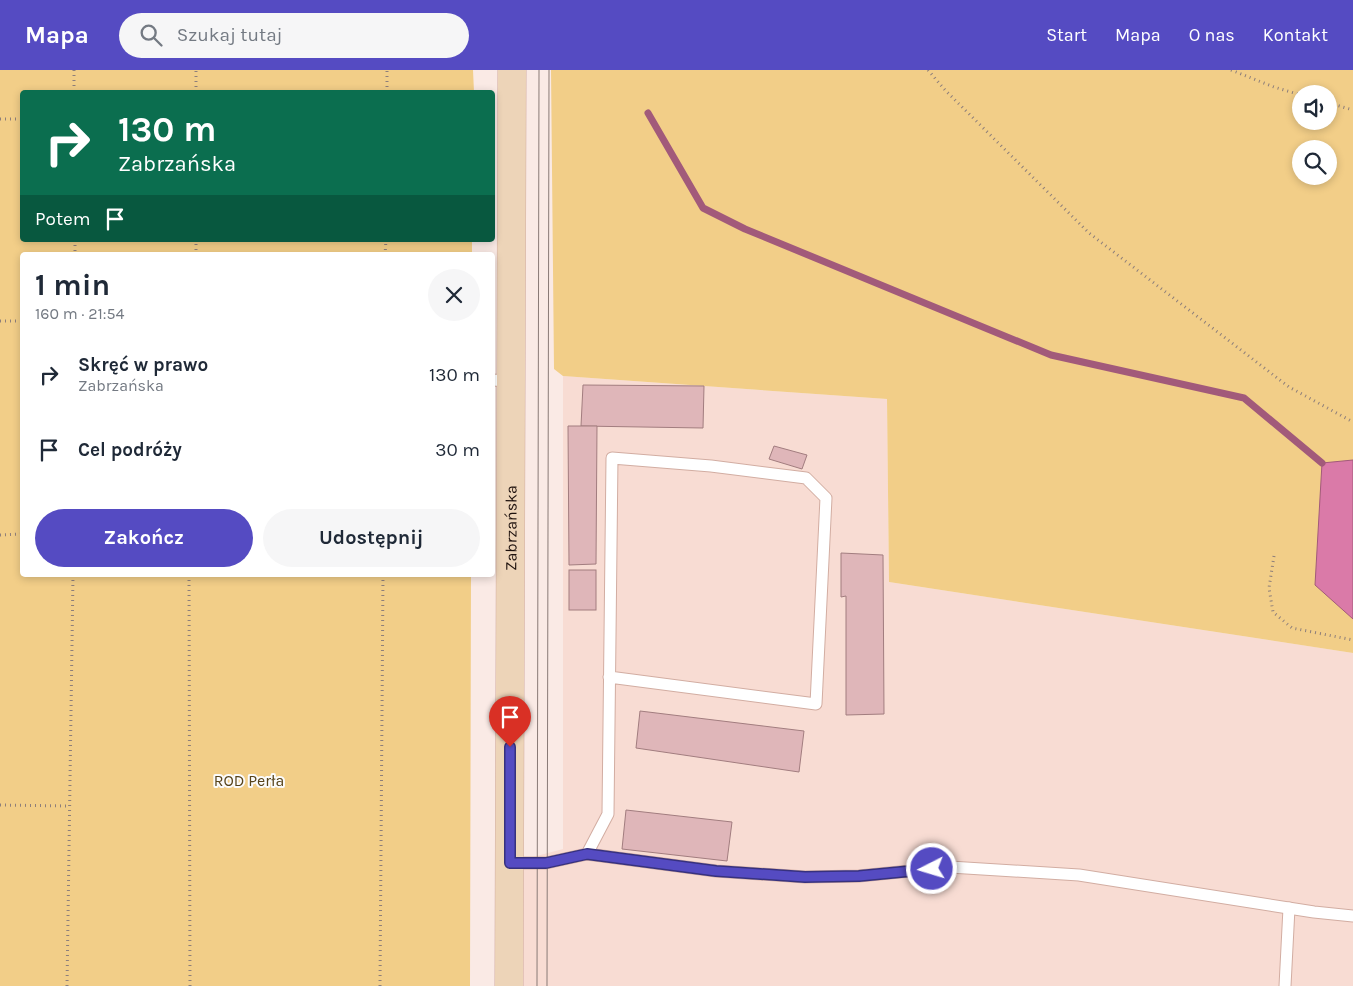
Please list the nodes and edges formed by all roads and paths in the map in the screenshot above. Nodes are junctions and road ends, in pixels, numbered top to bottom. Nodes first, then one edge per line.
1 (74, 70) edge
2 (196, 70) edge
3 (387, 70) edge
4 (512, 70) edge
5 (928, 70) edge
6 (1231, 70) edge
7 (74, 90) edge
8 (196, 90) edge
9 (386, 90) edge
10 (1292, 92) edge
11 (1337, 105) edge
12 (1353, 110) edge
13 (0, 119) edge
14 (20, 119) edge
15 (0, 321) edge
16 (20, 321) edge
17 (502, 380) edge
18 (1353, 422) edge
19 (20, 534) edge
20 (0, 535) edge
21 (1274, 556) dead end
22 (73, 577) edge
23 (189, 577) edge
24 (383, 577) edge
25 (1353, 640) edge
26 (609, 677) junction
27 (0, 806) edge
28 (68, 806) junction
29 (587, 854) junction
30 (510, 863) junction
31 (1289, 908) junction
32 (1353, 916) edge
33 (66, 986) edge
34 (190, 986) edge
35 (380, 986) edge
36 (509, 986) edge
37 (1285, 986) edge

1 - 7 path
2 - 8 path
3 - 9 path
4 - 17 street, Zabrzańska
5 - 18 path
6 - 10 path
11 - 12 path
13 - 14 path
15 - 16 path
17 - 30 street, Zabrzańska
19 - 20 path
21 - 25 path
22 - 28 path
23 - 34 path
24 - 35 path
26 - 26 lane
26 - 29 lane
27 - 28 path
28 - 33 path
29 - 30 lane
29 - 31 lane
30 - 36 street, Zabrzańska
31 - 32 lane
31 - 37 lane

